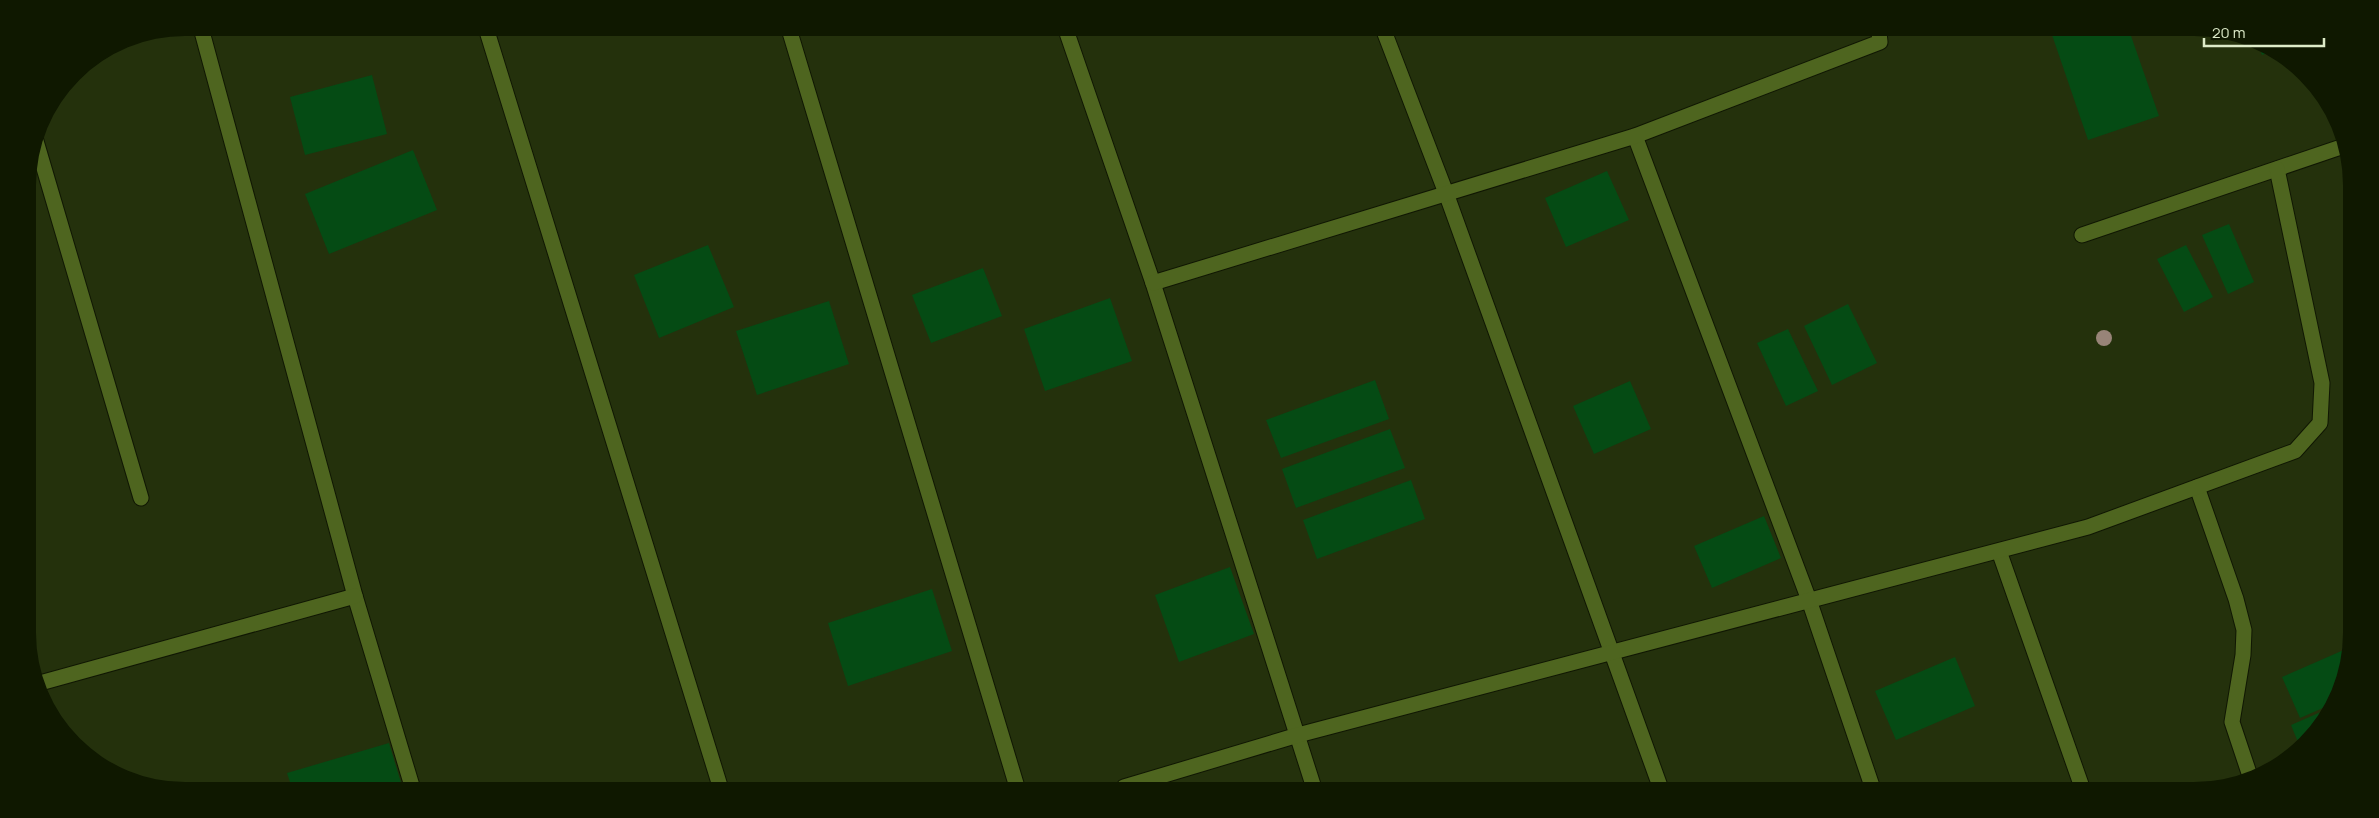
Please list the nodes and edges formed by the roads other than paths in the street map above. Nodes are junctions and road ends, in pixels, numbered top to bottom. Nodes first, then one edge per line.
1 (1386, 36) edge
2 (1879, 36) edge
3 (203, 37) edge
4 (489, 37) edge
5 (791, 37) edge
6 (1068, 37) edge
7 (1635, 136) junction
8 (2338, 148) edge
9 (40, 154) edge
10 (2277, 168) junction
11 (1446, 193) junction
12 (2082, 235) dead end
13 (1153, 283) junction
14 (2197, 487) junction
15 (141, 498) dead end
16 (1999, 550) junction
17 (355, 596) junction
18 (1809, 600) junction
19 (1613, 652) junction
20 (44, 682) edge
21 (1298, 735) junction
22 (2248, 771) edge
23 (1312, 781) edge
24 (1658, 781) edge
25 (1870, 781) edge
26 (2080, 781) edge
27 (411, 782) edge
28 (719, 782) edge
29 (1015, 782) edge
30 (1145, 782) edge

1 - 11 street
2 - 7 street
3 - 17 street
4 - 28 street
5 - 29 street
6 - 13 street
7 - 11 street
7 - 18 street
8 - 10 street
9 - 15 street
10 - 12 street
10 - 14 street
11 - 13 street
11 - 19 street
13 - 21 street
14 - 16 street
14 - 22 street
16 - 18 street
16 - 26 street
17 - 20 street
17 - 27 street
18 - 19 street
18 - 25 street
19 - 21 street
19 - 24 street
21 - 23 street
21 - 30 street

